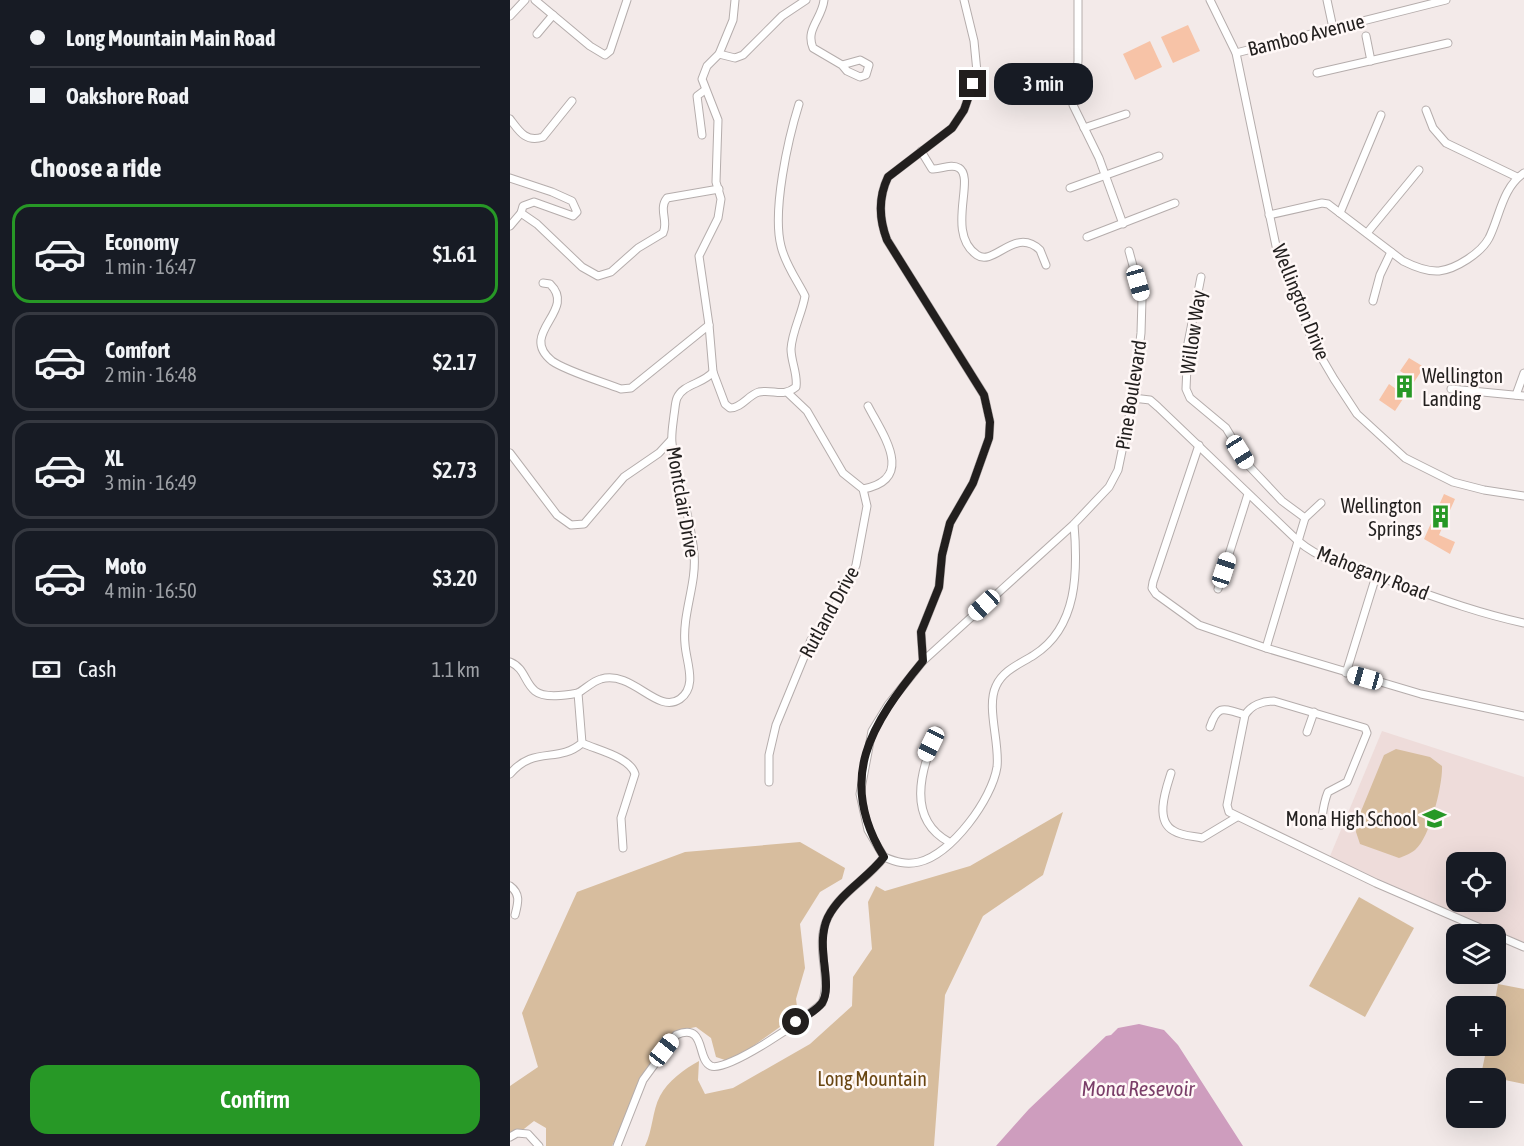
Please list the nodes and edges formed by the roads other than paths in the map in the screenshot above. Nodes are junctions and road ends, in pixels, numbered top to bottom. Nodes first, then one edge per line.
1 (525, 0) edge
2 (535, 0) edge
3 (627, 0) edge
4 (735, 0) edge
5 (806, 0) edge
6 (824, 0) edge
7 (964, 0) edge
8 (1078, 0) edge
9 (1210, 0) edge
10 (1327, 0) edge
11 (1446, 0) edge
12 (553, 15) junction
13 (510, 16) edge
14 (1333, 28) junction
15 (537, 34) dead end
16 (1366, 36) dead end
17 (1448, 43) dead end
18 (1236, 53) junction
19 (719, 54) junction
20 (1371, 61) junction
21 (842, 65) dead end
22 (1317, 73) dead end
23 (705, 90) junction
24 (572, 101) dead end
25 (799, 104) dead end
26 (1426, 110) dead end
27 (1126, 114) dead end
28 (1382, 115) dead end
29 (510, 119) edge
30 (1084, 128) junction
31 (702, 135) dead end
32 (921, 151) junction
33 (1159, 156) dead end
34 (1419, 170) dead end
35 (1521, 175) edge
36 (1105, 176) junction
37 (510, 178) edge
38 (1070, 188) dead end
39 (719, 189) junction
40 (1175, 204) dead end
41 (521, 213) junction
42 (1340, 213) junction
43 (1269, 215) junction
44 (1123, 224) junction
45 (510, 226) edge
46 (1366, 233) junction
47 (1087, 237) dead end
48 (1129, 251) dead end
49 (1391, 252) junction
50 (1046, 266) dead end
51 (1201, 277) dead end
52 (543, 284) dead end
53 (1373, 301) dead end
54 (710, 325) junction
55 (713, 372) junction
56 (1524, 373) edge
57 (1451, 389) dead end
58 (788, 393) junction
59 (1520, 396) edge
60 (1133, 398) junction
61 (868, 406) dead end
62 (671, 440) junction
63 (1199, 445) junction
64 (510, 453) edge
65 (863, 489) junction
66 (1248, 494) junction
67 (1524, 496) edge
68 (1321, 503) dead end
69 (1305, 518) junction
70 (1074, 524) junction
71 (1298, 541) junction
72 (1376, 576) junction
73 (1218, 589) dead end
74 (1524, 624) edge
75 (1266, 648) junction
76 (923, 661) junction
77 (510, 662) edge
78 (1346, 673) junction
79 (578, 693) junction
80 (1314, 712) junction
81 (1245, 716) junction
82 (1524, 716) edge
83 (1210, 727) dead end
84 (938, 730) dead end
85 (1307, 732) dead end
86 (582, 743) junction
87 (1171, 773) dead end
88 (510, 774) edge
89 (769, 782) dead end
90 (1237, 817) junction
91 (1321, 825) dead end
92 (949, 842) junction
93 (623, 848) dead end
94 (884, 857) junction
95 (510, 886) edge
96 (515, 915) dead end
97 (1470, 924) edge
98 (1506, 940) edge
99 (1524, 947) edge
100 (510, 1137) edge
101 (539, 1146) edge
102 (617, 1146) edge

1 - 13 street
2 - 12 street
3 - 12 street
4 - 19 street
5 - 19 street
6 - 21 street
7 - 32 street
8 - 30 street
9 - 18 street, Wellington Drive
10 - 14 street
11 - 14 street, Bamboo Avenue
12 - 15 street
14 - 18 street, Bamboo Avenue
16 - 20 street
17 - 20 street
18 - 43 street, Wellington Drive
19 - 23 street
20 - 22 street
23 - 31 street
23 - 39 street
24 - 29 street
25 - 58 street
26 - 35 street
27 - 30 street
28 - 42 street
30 - 36 street
32 - 50 street
32 - 76 street
33 - 36 street
34 - 46 street
35 - 49 street
36 - 38 street
36 - 44 street
37 - 41 street
39 - 41 street
39 - 54 street
40 - 44 street
41 - 45 street
42 - 43 street
42 - 46 street
43 - 67 street, Wellington Drive
44 - 47 street
46 - 49 street
48 - 60 street, Pine Boulevard
49 - 53 street
51 - 69 street, Willow Way
52 - 54 street
54 - 55 street
55 - 58 street
55 - 62 street, Montclair Drive
56 - 59 street
57 - 59 street
58 - 65 street
60 - 63 street, Mahogany Road
60 - 70 street, Pine Boulevard
61 - 65 street
62 - 64 street
62 - 79 street, Montclair Drive
63 - 66 street, Mahogany Road
63 - 75 street
65 - 89 street, Rutland Drive
66 - 71 street, Mahogany Road
66 - 73 street
68 - 69 street
69 - 71 street
70 - 76 street, Pine Boulevard
70 - 92 street
71 - 72 street, Mahogany Road
71 - 75 street
72 - 74 street, Mahogany Road
72 - 78 street
75 - 78 street
76 - 94 street, Pine Boulevard
77 - 79 street
78 - 82 street
79 - 86 street
80 - 81 street
80 - 85 street
80 - 91 street
81 - 83 street
81 - 90 street
84 - 92 street
86 - 88 street
86 - 93 street
87 - 90 street
90 - 97 street
92 - 94 street
94 - 102 street
95 - 96 street
98 - 99 street
100 - 101 street

